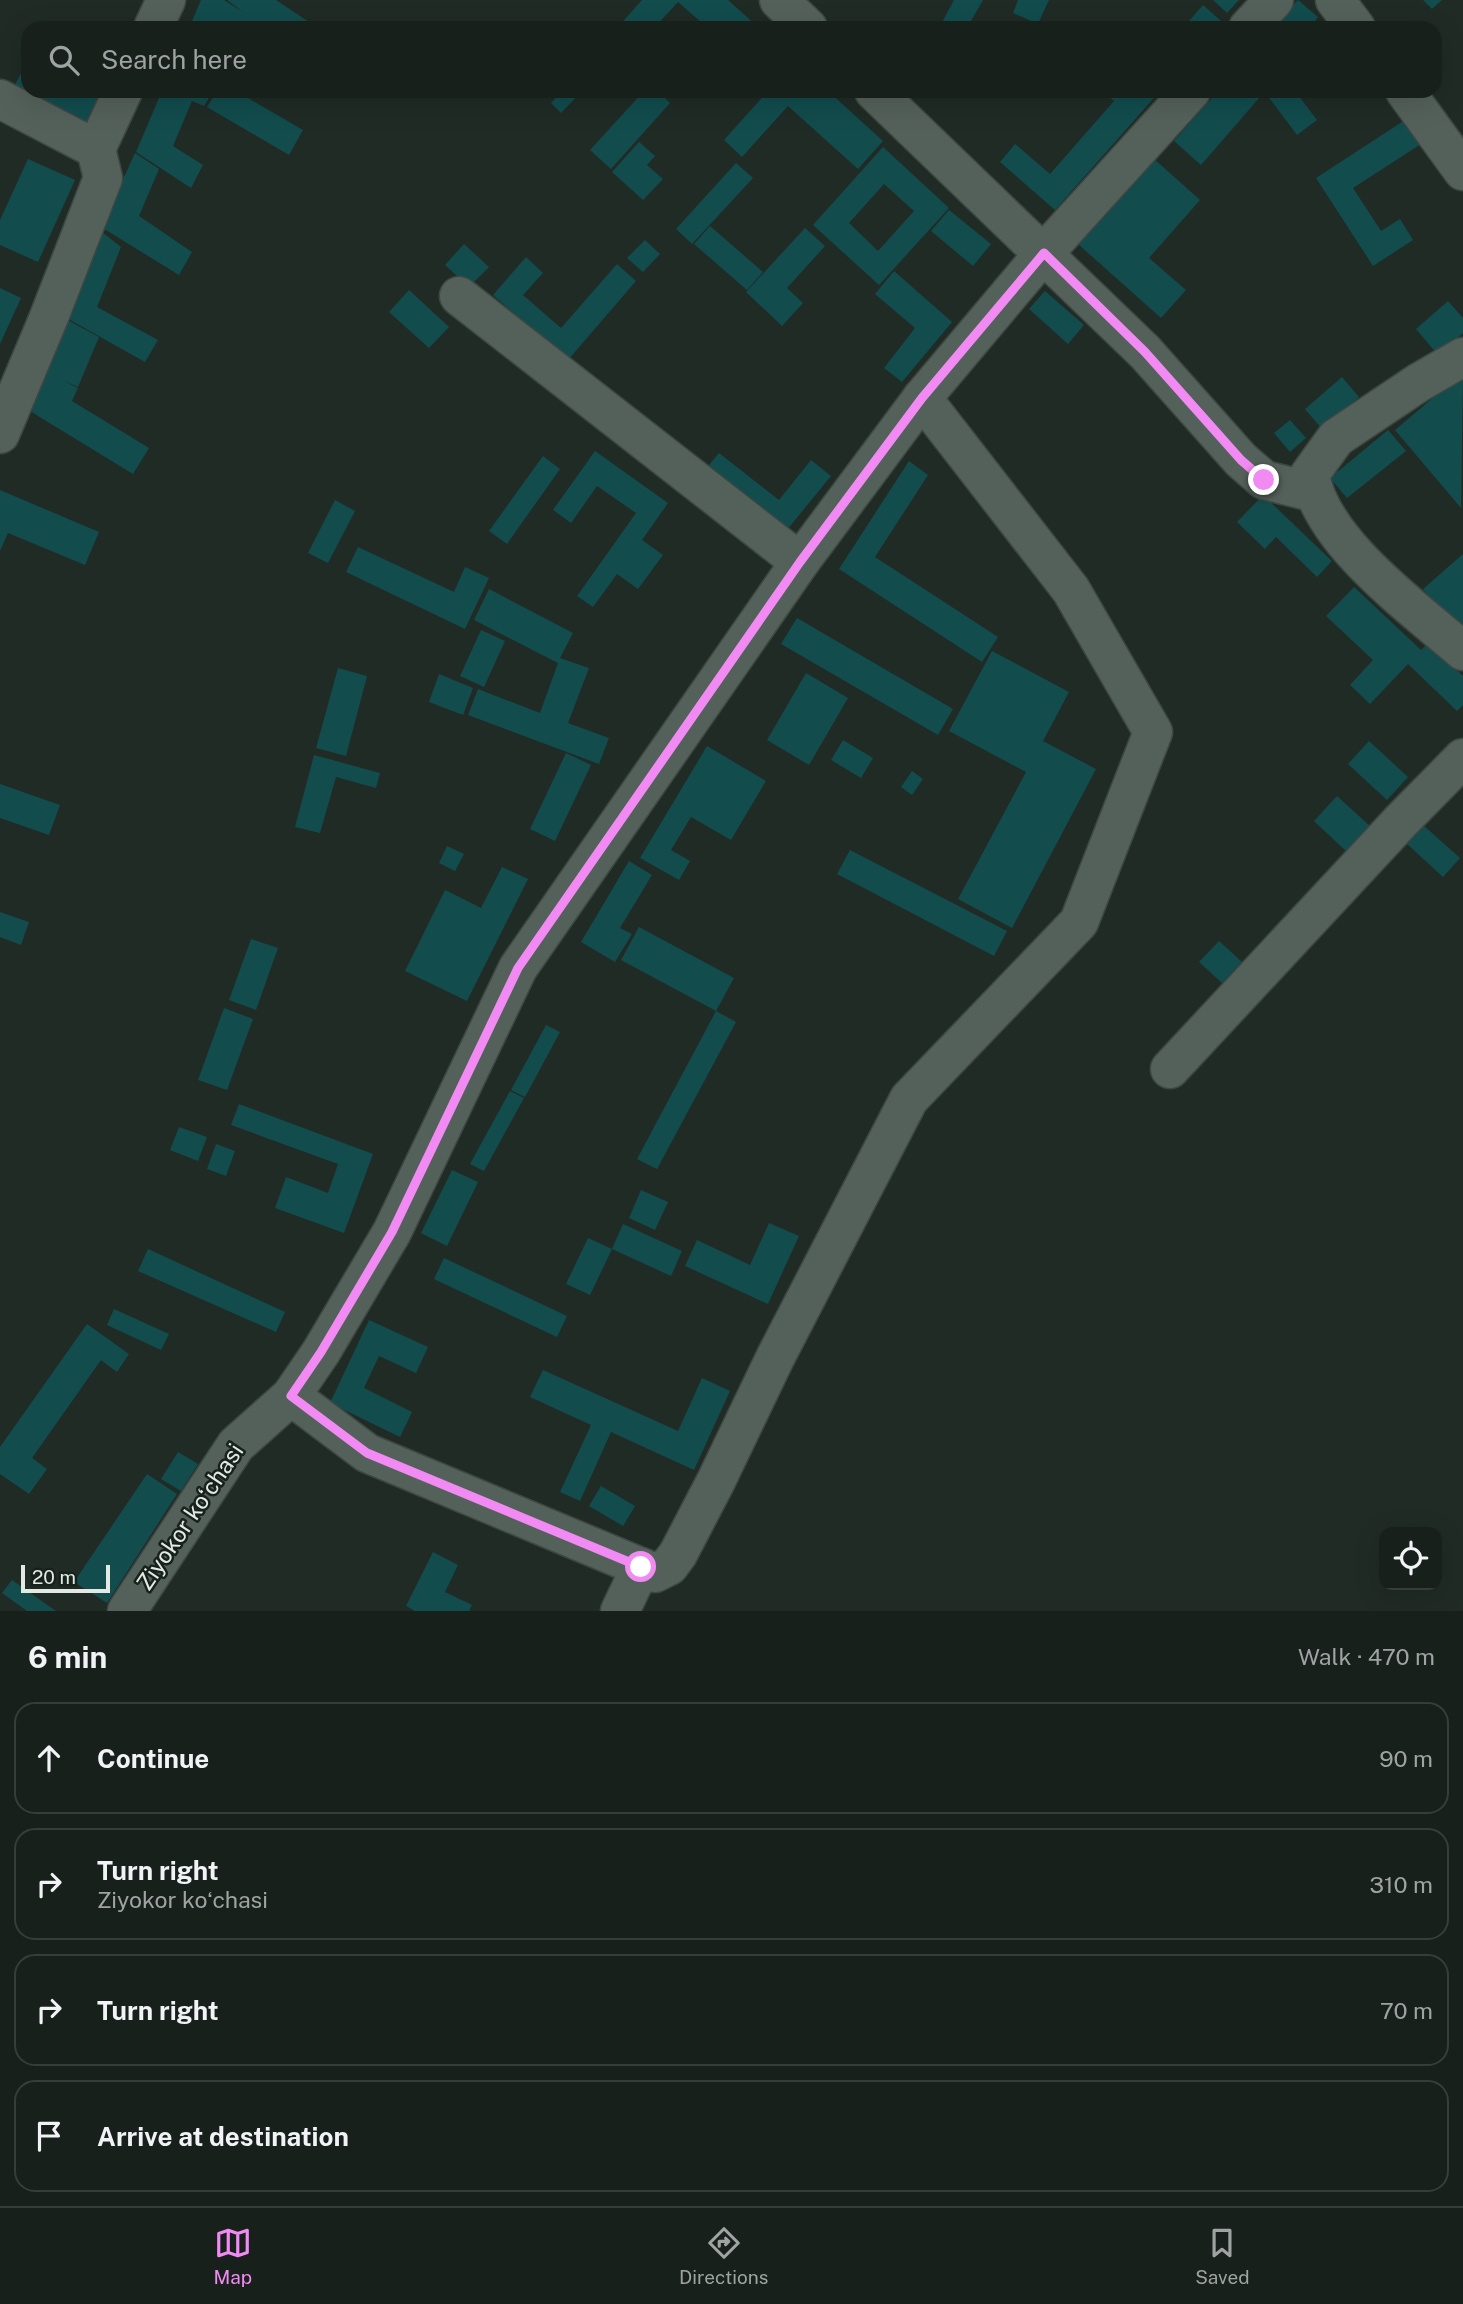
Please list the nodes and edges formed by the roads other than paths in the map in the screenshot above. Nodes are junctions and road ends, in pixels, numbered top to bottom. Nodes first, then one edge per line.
1 (166, 0) edge
2 (779, 0) edge
3 (1274, 0) edge
4 (1335, 0) edge
5 (156, 21) edge
6 (801, 21) edge
7 (1254, 21) edge
8 (1351, 21) edge
9 (120, 98) edge
10 (881, 98) edge
11 (1185, 98) edge
12 (1410, 98) edge
13 (0, 99) edge
14 (96, 149) junction
15 (1463, 171) edge
16 (1044, 253) junction
17 (459, 296) dead end
18 (1463, 356) edge
19 (922, 398) junction
20 (0, 434) edge
21 (1312, 492) junction
22 (800, 562) junction
23 (1463, 651) edge
24 (1463, 758) edge
25 (1170, 1069) dead end
26 (291, 1396) junction
27 (641, 1567) junction
28 (127, 1611) edge
29 (620, 1611) edge

1 - 5 street
2 - 6 street
3 - 7 street
4 - 8 street
9 - 14 street
10 - 16 street
11 - 16 street, Ziyokor koʻchasi
12 - 15 street
13 - 14 street
14 - 20 street
16 - 19 street, Ziyokor koʻchasi
16 - 21 street
17 - 22 street
18 - 21 street
19 - 22 street, Ziyokor koʻchasi
19 - 27 street
21 - 23 street
22 - 26 street, Ziyokor koʻchasi
24 - 25 street
26 - 27 street
26 - 28 street, Ziyokor koʻchasi
27 - 29 street

